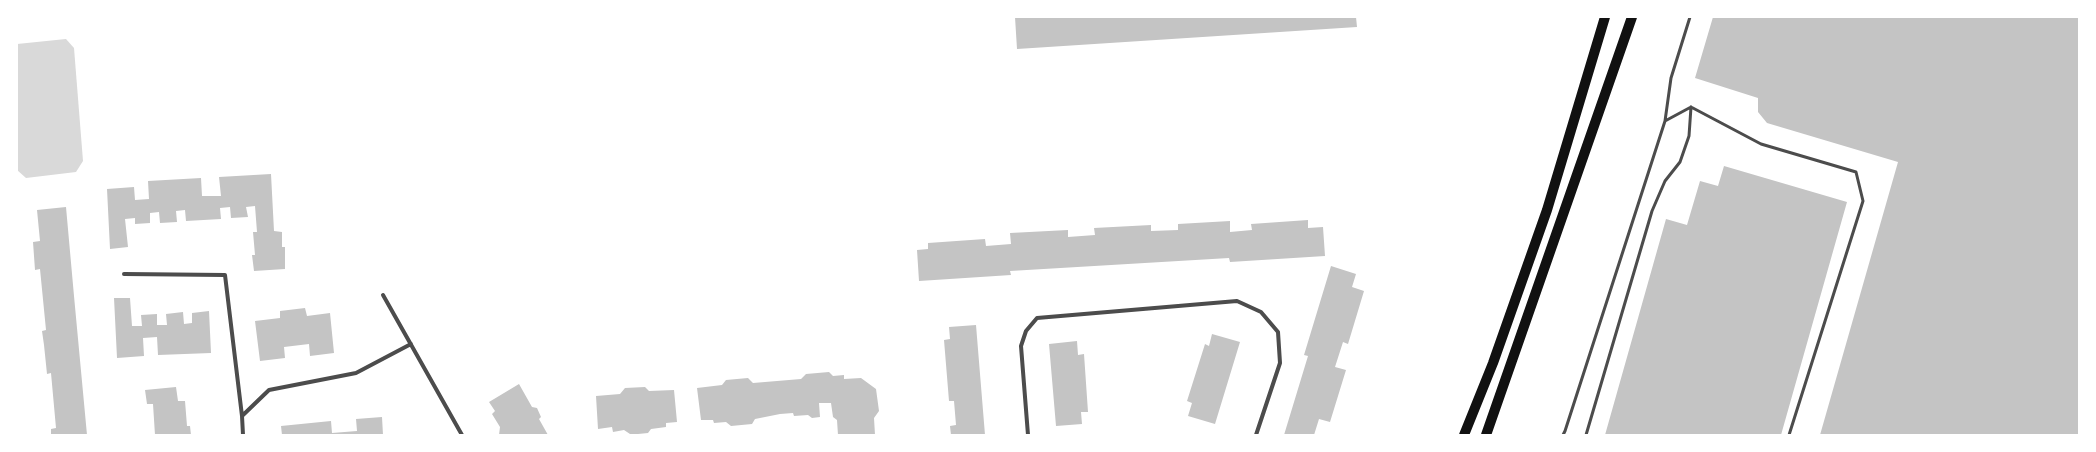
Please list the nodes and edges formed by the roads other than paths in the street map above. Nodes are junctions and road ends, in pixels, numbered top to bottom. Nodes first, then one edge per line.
1 (1605, 17) edge
2 (1632, 17) edge
3 (1690, 17) edge
4 (1691, 107) junction
5 (1665, 121) junction
6 (124, 274) dead end
7 (383, 295) dead end
8 (411, 344) junction
9 (242, 416) junction
10 (243, 435) edge
11 (462, 435) edge
12 (1028, 435) edge
13 (1256, 435) edge
14 (1464, 435) edge
15 (1486, 435) edge
16 (1563, 435) edge
17 (1586, 435) edge
18 (1789, 435) edge

1 - 14 main road
2 - 15 main road
3 - 5 lane
4 - 5 lane
4 - 17 lane
4 - 18 lane
5 - 16 lane
6 - 9 street
7 - 8 street
8 - 9 street
8 - 11 street
9 - 10 street
12 - 13 street

